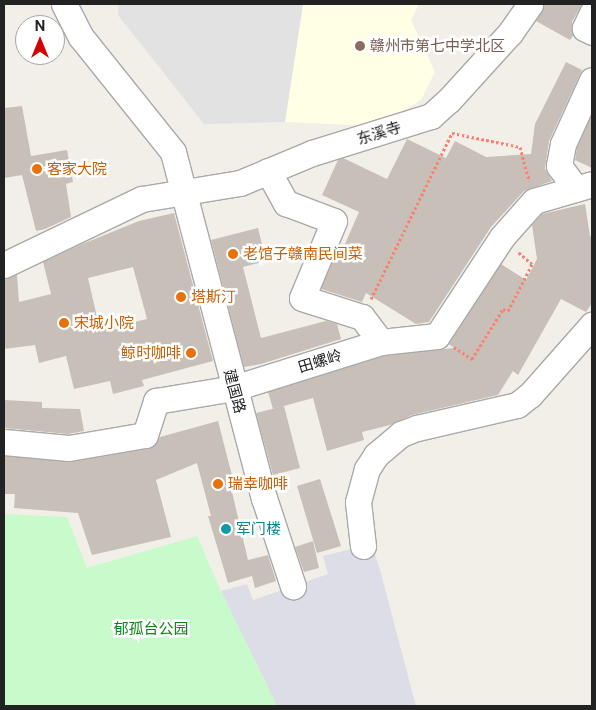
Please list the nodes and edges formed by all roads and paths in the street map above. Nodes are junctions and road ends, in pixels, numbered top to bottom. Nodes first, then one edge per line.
1 (64, 4) edge
2 (530, 4) edge
3 (592, 13) edge
4 (592, 32) edge
5 (592, 80) edge
6 (268, 171) junction
7 (584, 187) edge
8 (184, 193) junction
9 (534, 201) junction
10 (502, 237) junction
11 (4, 265) edge
12 (362, 317) junction
13 (592, 324) edge
14 (437, 336) junction
15 (381, 342) junction
16 (234, 388) junction
17 (4, 442) edge
18 (363, 546) dead end
19 (293, 586) dead end

1 - 8 street, 建国路
2 - 6 street, 东溪寺
3 - 4 street
5 - 7 street
6 - 8 street, 东溪寺
6 - 12 street
7 - 9 street
8 - 11 street, 东溪寺
8 - 16 street, 建国路
9 - 10 street
9 - 12 path
10 - 14 street
10 - 14 path
12 - 15 street
13 - 18 street
14 - 15 street, 田螺岭
15 - 16 street, 田螺岭
16 - 17 street, 田螺岭
16 - 19 street, 建国路

